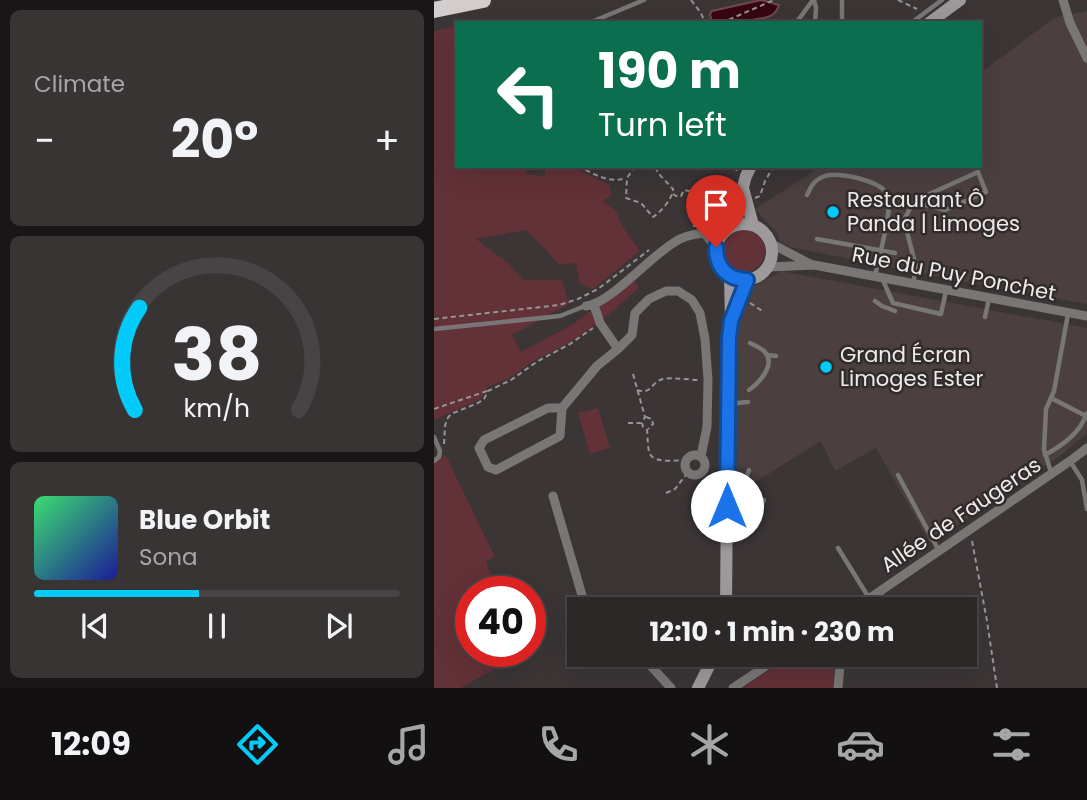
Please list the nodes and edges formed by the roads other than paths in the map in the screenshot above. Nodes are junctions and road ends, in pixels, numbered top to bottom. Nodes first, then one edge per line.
1 (483, 0) edge
2 (644, 0) edge
3 (814, 0) edge
4 (842, 0) edge
5 (1063, 0) edge
6 (950, 2) edge
7 (434, 10) edge
8 (594, 21) edge
9 (798, 21) edge
10 (815, 21) edge
11 (842, 21) edge
12 (915, 21) edge
13 (931, 21) edge
14 (1087, 58) edge
15 (750, 168) edge
16 (743, 187) junction
17 (807, 195) dead end
18 (918, 203) junction
19 (753, 225) junction
20 (728, 229) junction
21 (705, 234) junction
22 (817, 239) dead end
23 (772, 244) junction
24 (716, 247) junction
25 (880, 251) junction
26 (895, 253) dead end
27 (814, 265) junction
28 (769, 267) junction
29 (730, 276) junction
30 (878, 277) junction
31 (747, 280) junction
32 (913, 284) junction
33 (946, 290) junction
34 (989, 298) junction
35 (875, 301) dead end
36 (590, 306) junction
37 (895, 311) dead end
38 (1068, 313) junction
39 (1087, 316) edge
40 (985, 317) dead end
41 (731, 321) junction
42 (434, 329) edge
43 (750, 343) dead end
44 (618, 349) junction
45 (767, 355) junction
46 (776, 356) dead end
47 (749, 390) dead end
48 (1051, 398) junction
49 (748, 402) dead end
50 (728, 404) junction
51 (562, 408) junction
52 (1086, 415) edge
53 (434, 437) edge
54 (1087, 447) edge
55 (1045, 455) junction
56 (701, 457) junction
57 (434, 461) edge
58 (1070, 461) junction
59 (749, 470) dead end
60 (1052, 474) junction
61 (898, 475) dead end
62 (727, 490) junction
63 (553, 496) dead end
64 (727, 506) junction
65 (745, 506) dead end
66 (1087, 509) edge
67 (838, 548) dead end
68 (939, 551) junction
69 (881, 591) junction
70 (582, 597) edge
71 (726, 597) edge
72 (868, 597) edge
73 (871, 597) edge
74 (882, 597) edge
75 (652, 667) edge
76 (708, 667) edge
77 (764, 667) edge
78 (840, 667) edge
79 (671, 688) edge
80 (698, 688) edge
81 (733, 688) edge
82 (838, 688) edge

1 - 7 highway
2 - 8 lane
3 - 9 lane
3 - 10 lane
4 - 11 lane
5 - 14 street
6 - 12 lane
6 - 13 street
15 - 16 street
16 - 19 street
16 - 20 street
17 - 25 lane
18 - 18 lane
18 - 32 lane
19 - 20 street
19 - 23 street
20 - 21 street
20 - 24 street
21 - 24 street
21 - 36 street
22 - 25 lane
23 - 27 street, Rue du Puy Ponchet
23 - 28 street
24 - 29 street
25 - 26 lane
25 - 30 lane
27 - 28 street, Rue du Puy Ponchet
27 - 30 street, Rue du Puy Ponchet
28 - 31 street
29 - 31 street
29 - 41 street
30 - 32 street, Rue du Puy Ponchet
30 - 33 lane
31 - 41 street
32 - 33 street, Rue du Puy Ponchet
33 - 34 street, Rue du Puy Ponchet
34 - 38 street, Rue du Puy Ponchet
34 - 40 lane
35 - 37 lane
36 - 42 lane
36 - 44 street
38 - 39 street, Rue du Puy Ponchet
38 - 48 lane
41 - 50 street
43 - 45 lane
44 - 51 street
44 - 56 street
45 - 46 lane
45 - 47 lane
48 - 52 lane
48 - 55 lane
49 - 50 lane
50 - 62 street
51 - 51 street
52 - 55 lane
53 - 57 lane
54 - 58 street, Allée de Faugeras
55 - 60 lane
56 - 56 street
58 - 60 street, Allée de Faugeras
58 - 66 lane
59 - 62 lane
60 - 68 street, Allée de Faugeras
61 - 68 lane
62 - 64 street
63 - 70 street
64 - 65 lane
64 - 71 street
67 - 72 lane
68 - 69 street, Allée de Faugeras
69 - 73 street, Allée de Faugeras
69 - 74 lane
75 - 79 street
76 - 80 street
77 - 81 street
78 - 82 street

